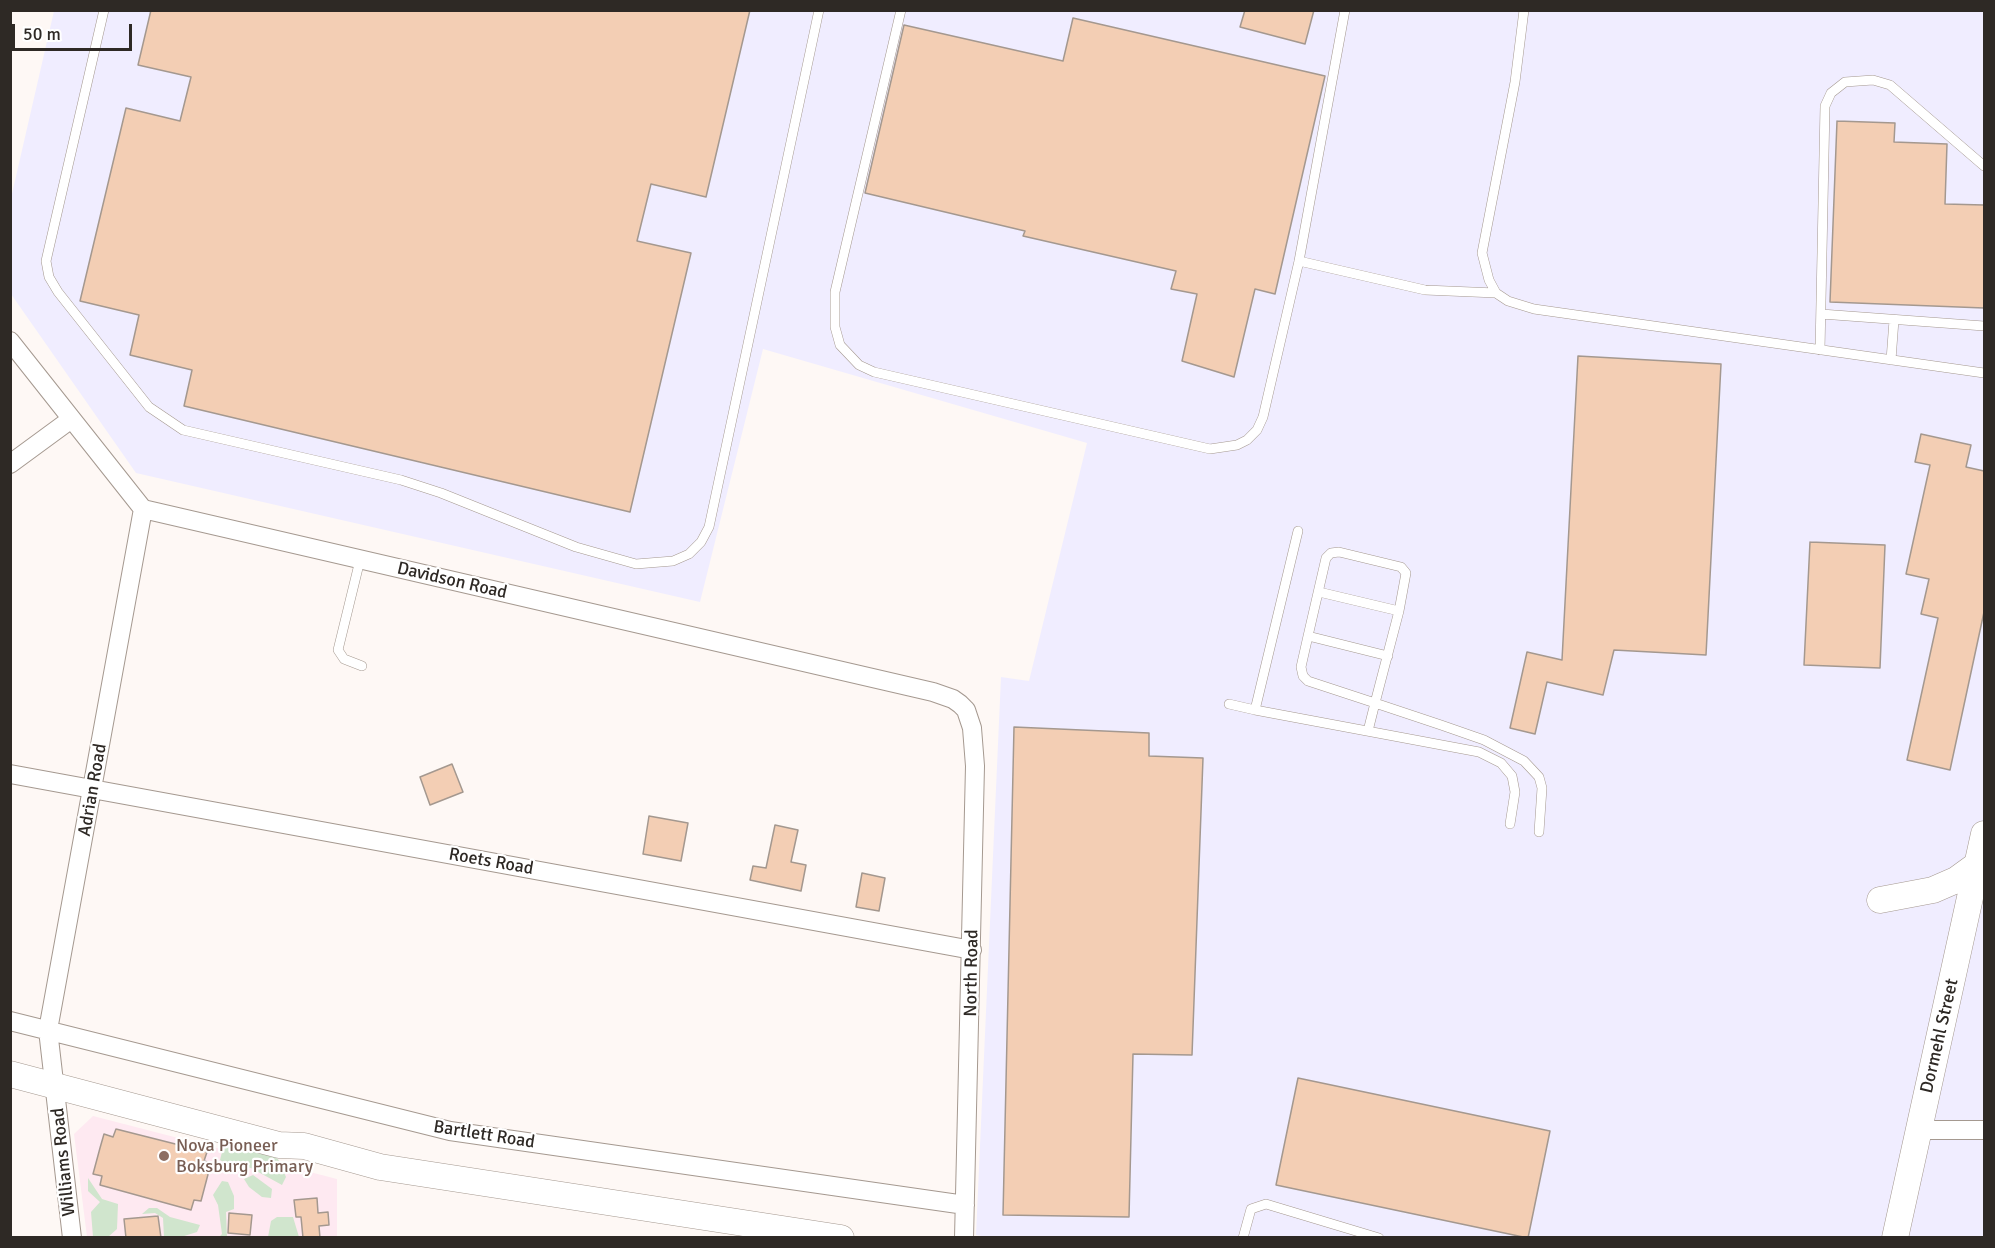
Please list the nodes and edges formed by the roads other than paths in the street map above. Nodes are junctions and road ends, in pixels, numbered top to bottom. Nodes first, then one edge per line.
1 (104, 10) edge
2 (819, 10) edge
3 (901, 10) edge
4 (1345, 10) edge
5 (1524, 10) edge
6 (1984, 166) edge
7 (1299, 261) junction
8 (1497, 293) junction
9 (1821, 314) junction
10 (1894, 320) junction
11 (1984, 326) edge
12 (10, 341) edge
13 (1820, 350) junction
14 (1891, 360) junction
15 (1984, 373) edge
16 (70, 420) junction
17 (10, 464) edge
18 (143, 509) junction
19 (1298, 531) dead end
20 (360, 560) junction
21 (1318, 592) junction
22 (1399, 611) junction
23 (1308, 636) junction
24 (1388, 657) junction
25 (362, 666) dead end
26 (1375, 703) junction
27 (1229, 704) dead end
28 (966, 710) joint
29 (1256, 710) junction
30 (1368, 731) junction
31 (10, 774) edge
32 (93, 790) junction
33 (1510, 824) dead end
34 (1539, 832) dead end
35 (1984, 834) edge
36 (1978, 864) junction
37 (1880, 900) dead end
38 (972, 950) junction
39 (10, 1021) edge
40 (48, 1030) junction
41 (10, 1061) edge
42 (10, 1074) edge
43 (56, 1079) junction
44 (1918, 1130) junction
45 (1984, 1130) edge
46 (966, 1205) junction
47 (72, 1238) edge
48 (841, 1238) edge
49 (964, 1238) edge
50 (1243, 1238) edge
51 (1379, 1238) edge
52 (1895, 1238) edge

1 - 2 lane
3 - 7 lane
4 - 7 lane
5 - 8 lane
6 - 9 lane
7 - 8 lane
8 - 13 lane
9 - 10 lane
9 - 13 lane
10 - 11 lane
10 - 14 lane
12 - 16 street
13 - 14 lane
14 - 15 lane
16 - 17 street
16 - 18 street
18 - 20 street, Davidson Road
18 - 32 street, Adrian Road
19 - 29 lane
20 - 25 lane
20 - 28 street, Davidson Road
21 - 22 lane
21 - 22 lane
21 - 23 lane
22 - 24 lane
23 - 24 lane
23 - 26 lane
24 - 26 lane
26 - 30 lane
26 - 34 lane
27 - 29 lane
28 - 38 street, North Road
29 - 30 lane
30 - 33 lane
31 - 32 street, Roets Road
32 - 38 street, Roets Road
32 - 40 street, Adrian Road
35 - 36 street, Dormehl Street
36 - 37 street
36 - 44 street, Dormehl Street
38 - 46 street, North Road
39 - 40 street, Bartlett Road
40 - 43 street, Adrian Road
40 - 46 street, Bartlett Road
41 - 43 street
42 - 43 street
43 - 47 street, Williams Road
43 - 48 street
44 - 45 street
44 - 52 street, Dormehl Street
46 - 49 street, North Road
50 - 51 lane

